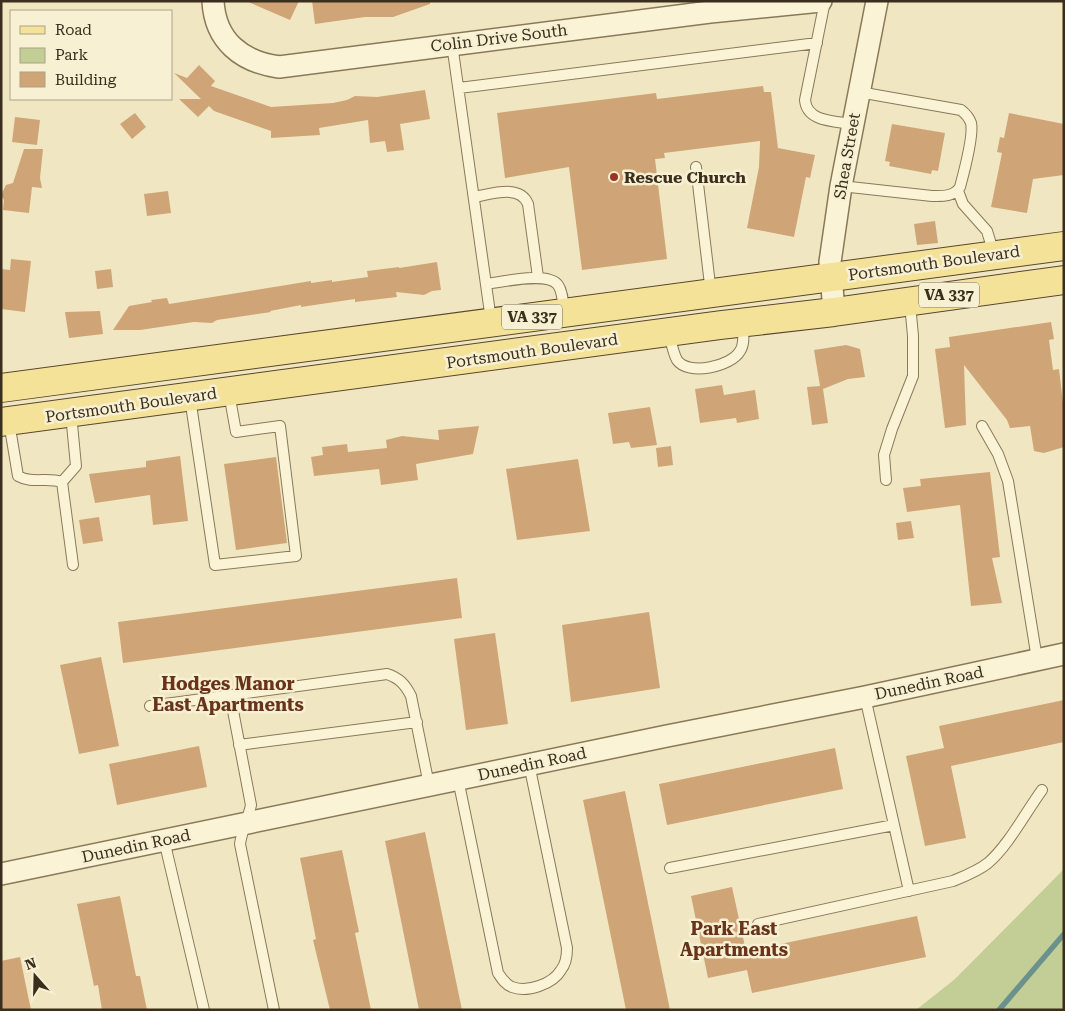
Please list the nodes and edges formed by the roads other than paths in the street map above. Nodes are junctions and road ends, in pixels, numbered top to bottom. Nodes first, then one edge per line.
1 (213, 1) edge
2 (821, 1) edge
3 (825, 1) edge
4 (877, 1) edge
5 (817, 43) junction
6 (452, 44) junction
7 (458, 88) junction
8 (859, 92) junction
9 (852, 124) junction
10 (696, 167) dead end
11 (840, 186) junction
12 (958, 191) junction
13 (474, 196) junction
14 (1064, 246) edge
15 (994, 255) junction
16 (831, 277) junction
17 (538, 278) junction
18 (1064, 280) edge
19 (486, 284) junction
20 (712, 293) junction
21 (909, 300) junction
22 (564, 312) junction
23 (834, 312) junction
24 (492, 322) junction
25 (743, 323) junction
26 (669, 332) junction
27 (1, 388) edge
28 (229, 392) junction
29 (190, 397) junction
30 (71, 413) junction
31 (5, 422) edge
32 (982, 426) dead end
33 (886, 480) dead end
34 (62, 482) junction
35 (73, 565) dead end
36 (1064, 654) edge
37 (1037, 659) junction
38 (230, 695) junction
39 (864, 697) junction
40 (150, 706) dead end
41 (417, 722) junction
42 (239, 745) junction
43 (529, 764) junction
44 (458, 779) junction
45 (429, 785) junction
46 (1042, 790) dead end
47 (246, 823) junction
48 (894, 825) junction
49 (164, 840) junction
50 (670, 868) dead end
51 (1, 874) edge
52 (909, 891) junction
53 (758, 924) dead end
54 (204, 1010) edge
55 (274, 1010) edge

1 - 6 street, Colin Drive South
2 - 6 street, Colin Drive South
3 - 5 lane
4 - 8 street, Shea Street
5 - 7 lane
5 - 9 lane
6 - 7 lane
7 - 13 lane
8 - 9 street, Shea Street
8 - 12 lane
9 - 11 street, Shea Street
10 - 20 lane
11 - 12 lane
11 - 16 street, Shea Street
12 - 15 lane
13 - 17 lane
13 - 19 lane
14 - 15 main road, Portsmouth Boulevard / VA 337
15 - 16 main road, Portsmouth Boulevard / VA 337
16 - 20 main road, Portsmouth Boulevard / VA 337
16 - 23 street, Shea Street
17 - 19 lane
17 - 22 lane
18 - 21 main road, Portsmouth Boulevard / VA 337
19 - 24 lane
20 - 22 main road, Portsmouth Boulevard / VA 337
21 - 23 main road, Portsmouth Boulevard / VA 337
21 - 33 lane
22 - 24 main road, Portsmouth Boulevard / VA 337
23 - 25 main road, Portsmouth Boulevard / VA 337
24 - 27 main road, Portsmouth Boulevard / VA 337
25 - 26 main road, Portsmouth Boulevard / VA 337
25 - 26 lane
26 - 28 main road, Portsmouth Boulevard / VA 337
28 - 29 main road, Portsmouth Boulevard / VA 337
28 - 29 lane
29 - 30 main road, Portsmouth Boulevard / VA 337
30 - 31 main road, Portsmouth Boulevard / VA 337
30 - 34 lane
31 - 34 lane
32 - 37 lane
34 - 35 lane
36 - 37 street, Dunedin Road
37 - 39 street, Dunedin Road
38 - 40 lane
38 - 41 lane
38 - 42 lane
39 - 43 street, Dunedin Road
39 - 48 lane
41 - 42 lane
41 - 45 lane
42 - 47 lane
43 - 44 street, Dunedin Road
43 - 44 lane
44 - 45 street, Dunedin Road
45 - 47 street, Dunedin Road
46 - 52 lane
47 - 49 street, Dunedin Road
47 - 55 lane
48 - 50 lane
48 - 52 lane
49 - 51 street, Dunedin Road
49 - 54 lane
52 - 53 lane

